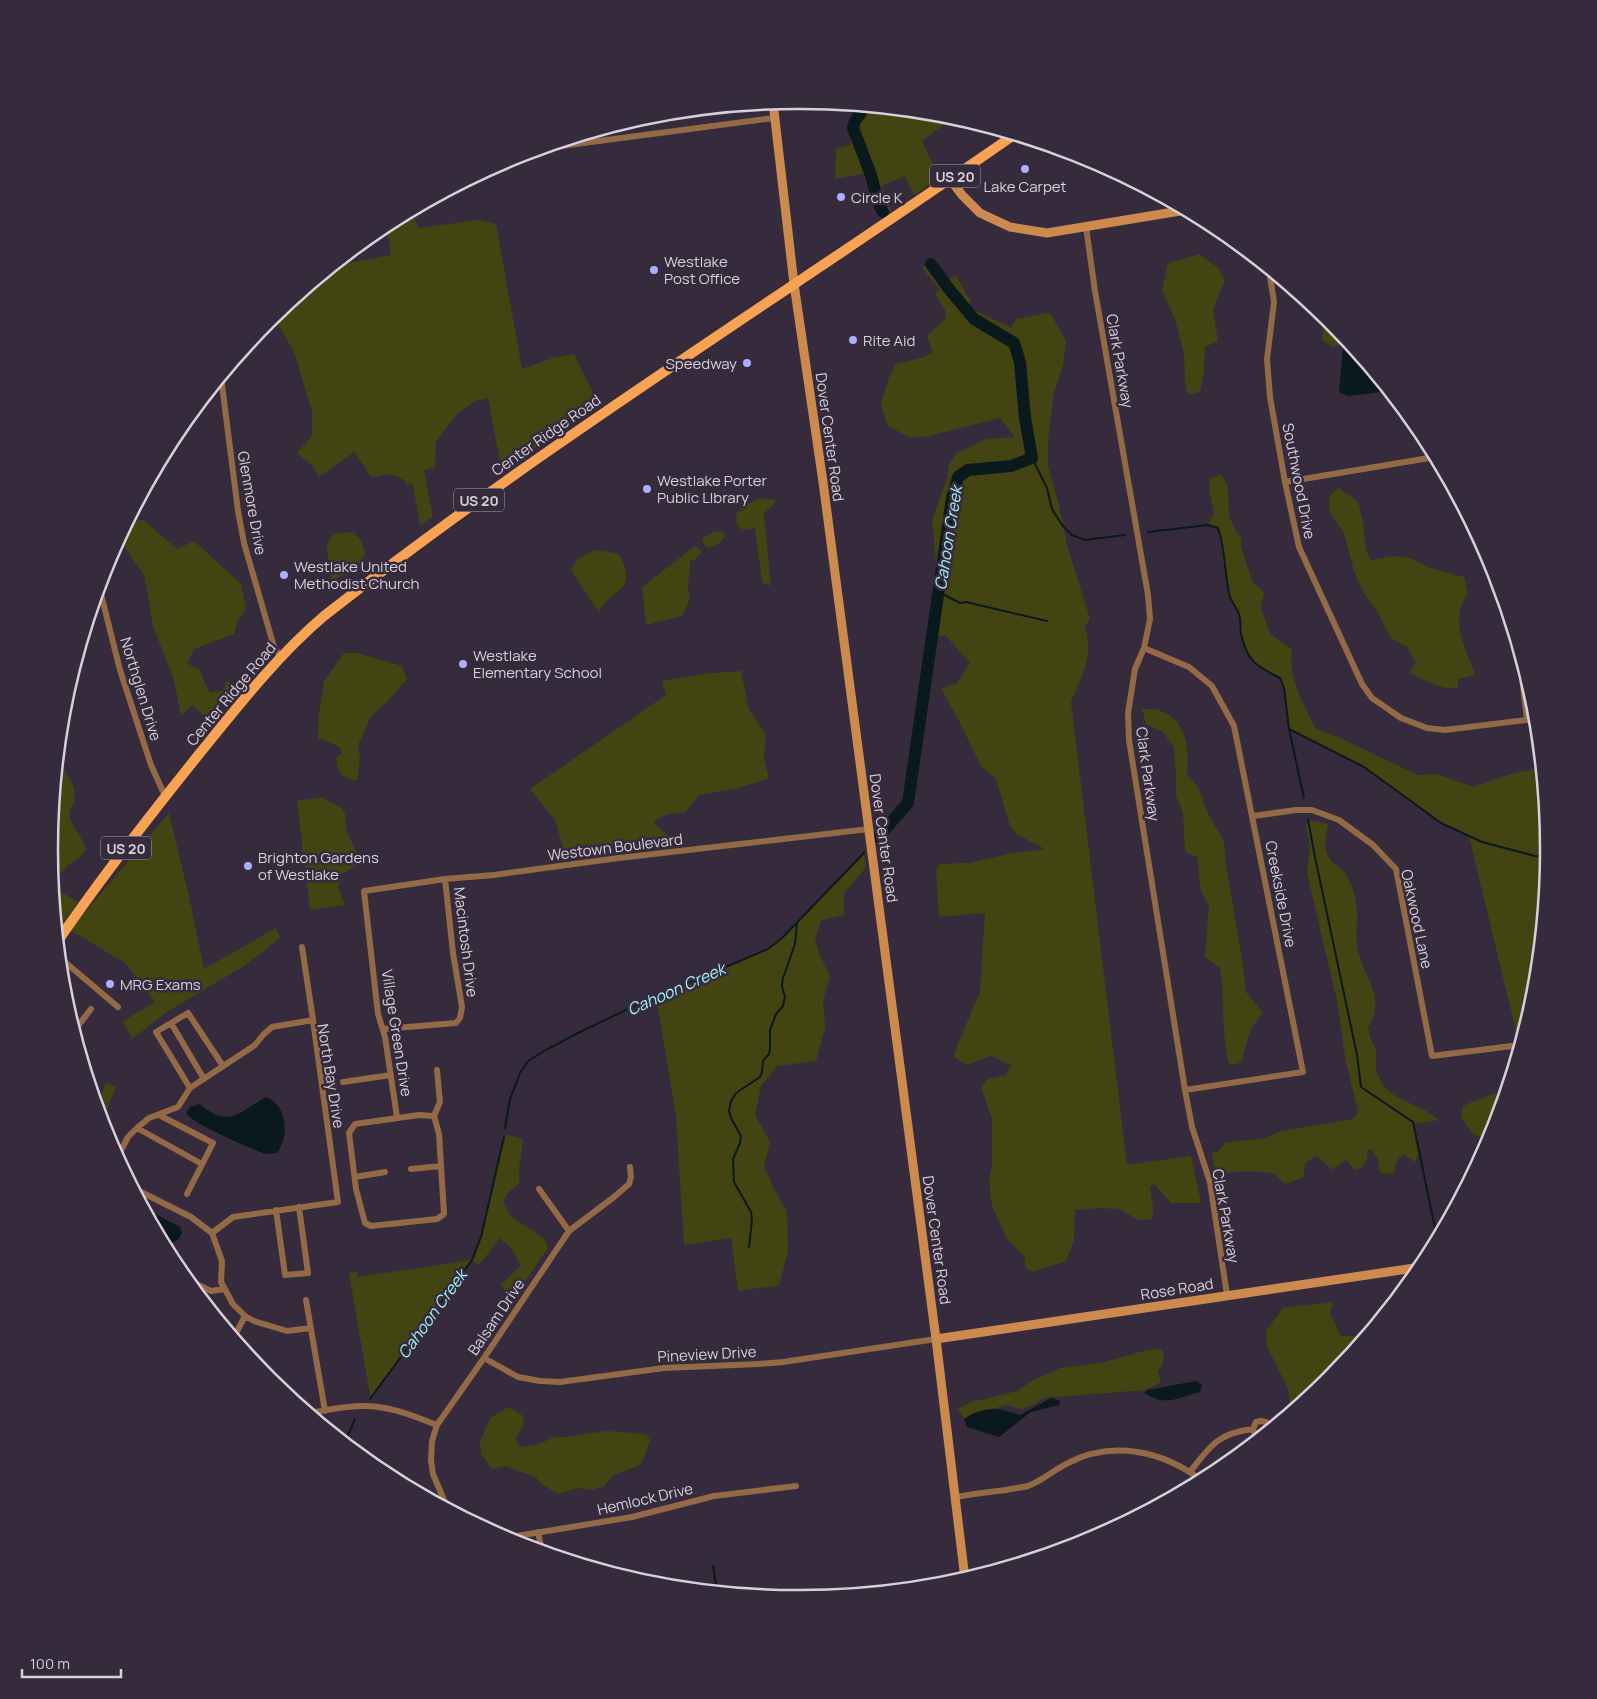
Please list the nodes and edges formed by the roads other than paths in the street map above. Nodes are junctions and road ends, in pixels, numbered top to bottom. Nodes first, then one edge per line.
1 (773, 110) edge
2 (774, 118) junction
3 (1008, 139) edge
4 (571, 145) edge
5 (950, 179) junction
6 (1175, 212) edge
7 (1086, 227) junction
8 (1270, 278) edge
9 (794, 284) junction
10 (222, 384) edge
11 (1427, 458) edge
12 (1285, 482) junction
13 (102, 598) edge
14 (1144, 648) junction
15 (281, 657) junction
16 (1526, 709) edge
17 (1527, 720) joint
18 (165, 796) junction
19 (1253, 816) junction
20 (868, 829) junction
21 (445, 879) junction
22 (364, 891) joint
23 (62, 925) edge
24 (66, 928) junction
25 (63, 933) edge
26 (302, 947) dead end
27 (67, 964) edge
28 (118, 1007) dead end
29 (91, 1009) dead end
30 (313, 1020) junction
31 (171, 1023) junction
32 (79, 1024) edge
33 (383, 1029) junction
34 (1512, 1046) dead end
35 (223, 1066) junction
36 (437, 1070) dead end
37 (391, 1075) junction
38 (204, 1079) junction
39 (343, 1082) dead end
40 (190, 1088) junction
41 (1185, 1090) junction
42 (159, 1114) junction
43 (434, 1116) junction
44 (398, 1117) junction
45 (136, 1128) junction
46 (121, 1149) edge
47 (202, 1164) junction
48 (442, 1166) junction
49 (630, 1167) dead end
50 (410, 1169) dead end
51 (385, 1172) dead end
52 (355, 1177) junction
53 (540, 1190) dead end
54 (142, 1193) edge
55 (187, 1194) dead end
56 (300, 1207) junction
57 (276, 1210) junction
58 (569, 1231) junction
59 (212, 1233) junction
60 (1409, 1269) edge
61 (199, 1285) edge
62 (225, 1289) junction
63 (1227, 1295) junction
64 (306, 1300) dead end
65 (245, 1316) junction
66 (311, 1328) junction
67 (236, 1332) edge
68 (936, 1339) junction
69 (484, 1358) junction
70 (325, 1411) junction
71 (316, 1412) edge
72 (1267, 1423) edge
73 (437, 1425) junction
74 (1253, 1429) junction
75 (1254, 1433) edge
76 (1190, 1472) junction
77 (1195, 1475) edge
78 (796, 1486) dead end
79 (956, 1497) junction
80 (442, 1498) edge
81 (538, 1532) junction
82 (519, 1536) edge
83 (540, 1544) edge
84 (964, 1571) edge

1 - 2 street, Dover Center Road
2 - 4 street
2 - 9 street, Dover Center Road
3 - 5 main road, Center Ridge Road / US 20
5 - 7 street
5 - 9 main road, Center Ridge Road / US 20
6 - 7 street
7 - 14 street, Clark Parkway
8 - 12 street, Southwood Drive
9 - 15 main road, Center Ridge Road / US 20
9 - 20 street, Dover Center Road
10 - 15 street, Glenmore Drive
11 - 12 street
12 - 17 street, Southwood Drive
13 - 18 street, Northglen Drive
14 - 19 street, Creekside Drive
14 - 41 street, Clark Parkway
15 - 18 main road, Center Ridge Road / US 20
16 - 17 street
18 - 24 main road, Center Ridge Road / US 20
19 - 34 street, Oakwood Lane
19 - 41 street, Creekside Drive
20 - 21 street, Westown Boulevard
20 - 68 street, Dover Center Road
21 - 22 street, Westown Boulevard
21 - 33 street, Macintosh Drive
22 - 33 street, Village Green Drive
23 - 24 street
24 - 25 main road, Center Ridge Road / US 20
26 - 30 street
27 - 28 street
29 - 32 street
30 - 35 street, North Bay Drive
30 - 56 street, North Bay Drive
31 - 35 street
31 - 38 street
31 - 40 street
33 - 37 street, Village Green Drive
35 - 38 street, North Bay Drive
36 - 43 street
37 - 39 street
37 - 44 street, Village Green Drive
38 - 40 street, North Bay Drive
40 - 42 street, North Bay Drive
41 - 63 street, Clark Parkway
42 - 45 street, North Bay Drive
42 - 47 street
43 - 44 street
43 - 48 street
44 - 52 street, Village Green Drive
45 - 46 street, North Bay Drive
45 - 47 street
47 - 55 street
48 - 50 street
48 - 52 street, Village Green Drive
49 - 58 street, Balsam Drive
51 - 52 street
53 - 58 street
54 - 59 street
56 - 57 street
56 - 57 street
57 - 59 street
58 - 69 street, Balsam Drive
59 - 62 street
60 - 63 street, Rose Road
61 - 62 street
62 - 65 street
63 - 68 street, Rose Road
64 - 66 street
65 - 66 street
65 - 67 street
66 - 70 street
68 - 69 street, Pineview Drive
68 - 79 street, Dover Center Road
69 - 73 street, Balsam Drive
70 - 71 street
70 - 73 street
72 - 74 street
73 - 80 street, Balsam Drive
74 - 75 street
74 - 76 street
76 - 77 street
76 - 79 street
78 - 81 street, Hemlock Drive
79 - 84 street, Dover Center Road
81 - 82 street, Hemlock Drive
81 - 83 street

